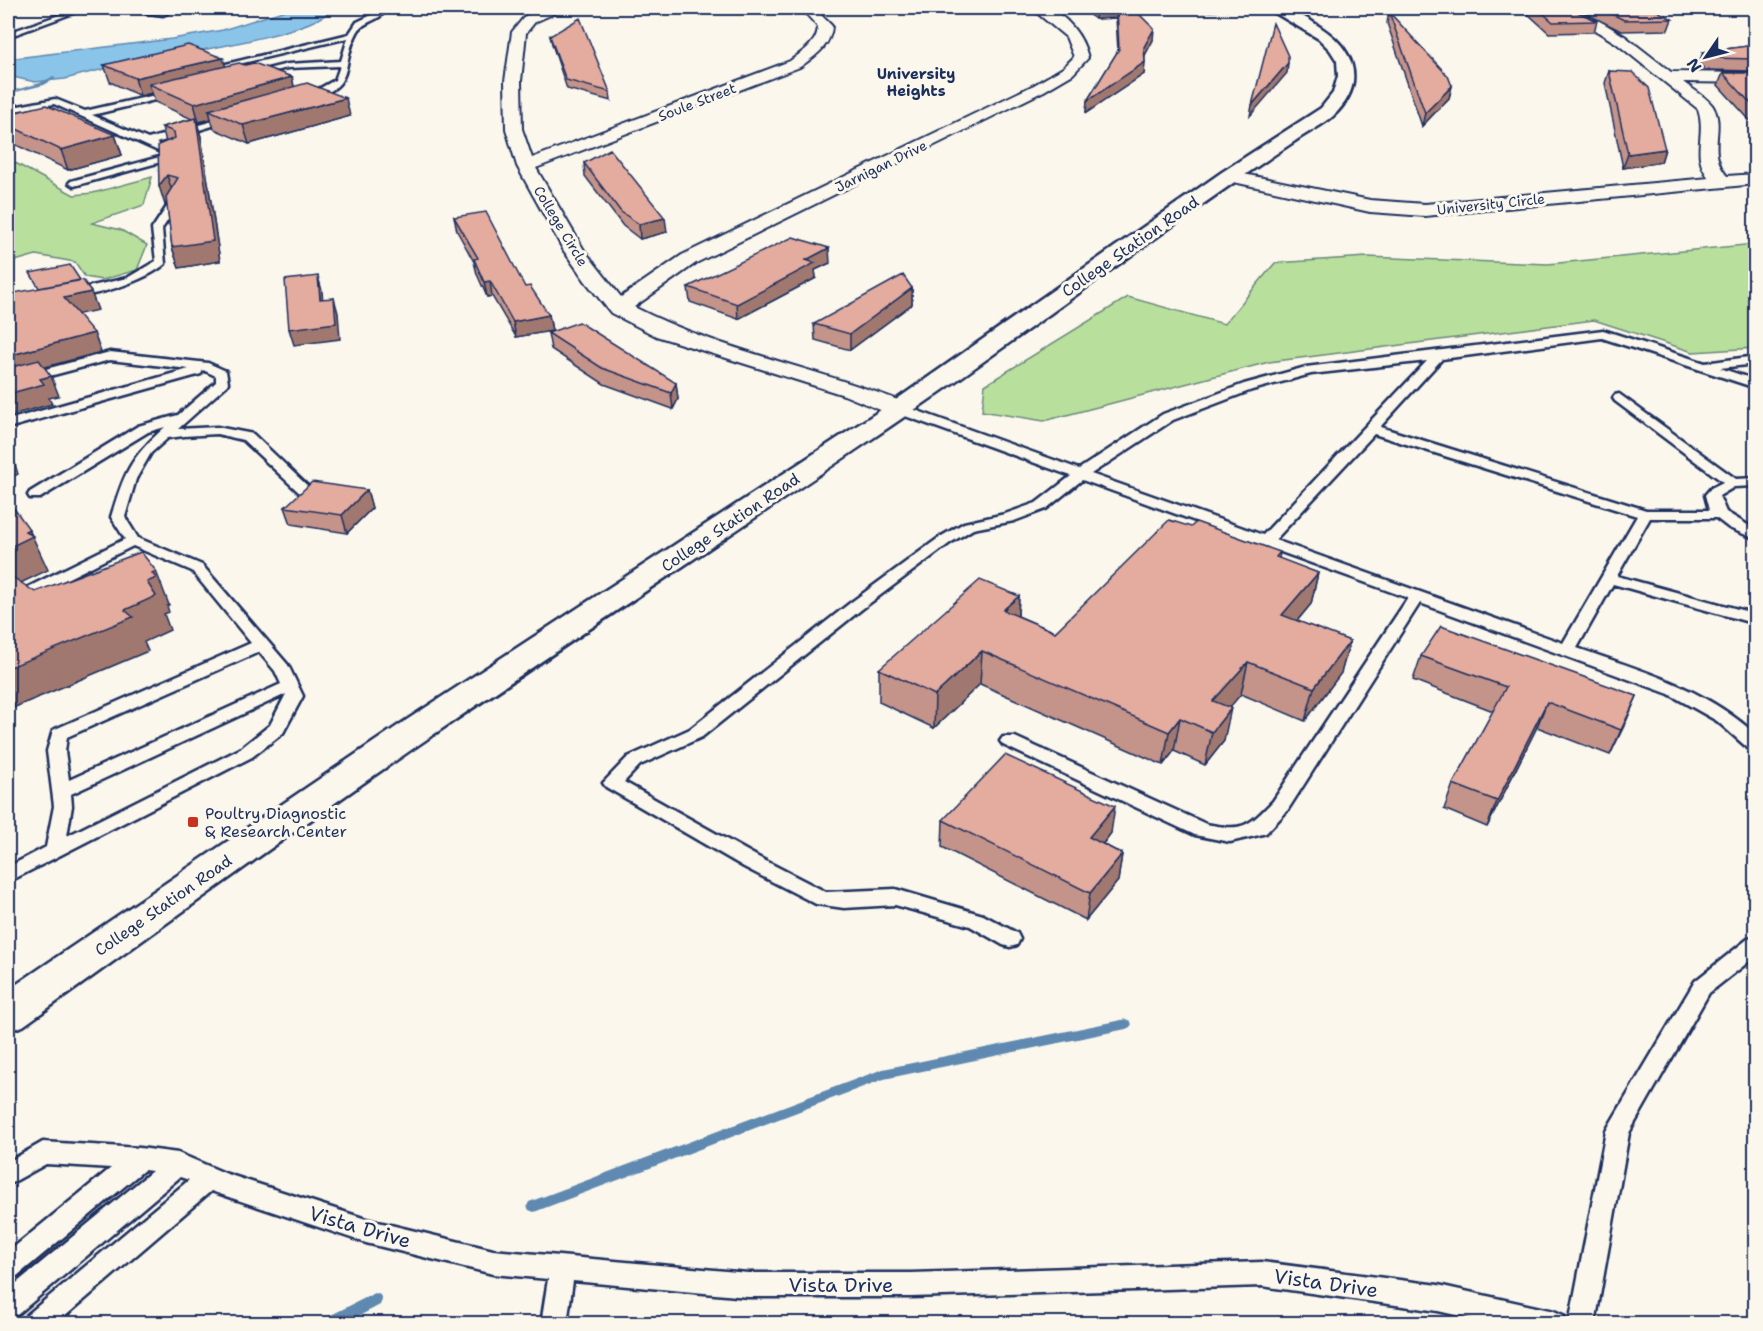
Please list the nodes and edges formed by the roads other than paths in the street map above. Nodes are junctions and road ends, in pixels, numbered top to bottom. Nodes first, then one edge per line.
1 (84, 8) edge
2 (113, 8) edge
3 (176, 8) edge
4 (383, 8) edge
5 (559, 8) edge
6 (807, 8) edge
7 (1037, 8) edge
8 (1274, 8) edge
9 (1561, 8) edge
10 (8, 35) edge
11 (353, 35) junction
12 (344, 63) junction
13 (226, 65) edge
14 (242, 76) edge
15 (1667, 76) junction
16 (1755, 78) edge
17 (185, 90) edge
18 (297, 101) edge
19 (8, 110) edge
20 (80, 112) junction
21 (64, 113) edge
22 (247, 115) edge
23 (149, 142) junction
24 (526, 166) junction
25 (1229, 176) junction
26 (1755, 179) edge
27 (1721, 181) junction
28 (74, 183) dead end
29 (177, 198) edge
30 (62, 296) edge
31 (619, 308) junction
32 (1438, 356) junction
33 (1755, 360) edge
34 (1706, 366) junction
35 (208, 367) junction
36 (8, 383) edge
37 (1755, 384) edge
38 (1619, 398) dead end
39 (899, 409) junction
40 (180, 419) junction
41 (8, 424) edge
42 (1371, 429) junction
43 (163, 435) junction
44 (1080, 475) junction
45 (1755, 482) edge
46 (1732, 483) junction
47 (309, 494) edge
48 (35, 495) dead end
49 (1646, 514) junction
50 (1719, 514) junction
51 (1755, 535) edge
52 (133, 541) junction
53 (1266, 542) junction
54 (1609, 578) junction
55 (1418, 596) junction
56 (8, 603) edge
57 (1755, 619) edge
58 (262, 644) junction
59 (1568, 649) junction
60 (290, 686) junction
61 (1009, 741) dead end
62 (1755, 746) edge
63 (61, 791) junction
64 (55, 851) junction
65 (8, 875) edge
66 (1010, 939) dead end
67 (1755, 944) edge
68 (8, 1013) edge
69 (140, 1159) junction
70 (178, 1164) junction
71 (8, 1174) edge
72 (209, 1178) junction
73 (8, 1268) edge
74 (562, 1268) junction
75 (8, 1306) edge
76 (36, 1323) edge
77 (554, 1323) edge
78 (1554, 1323) edge
79 (1582, 1323) edge

1 - 10 lane
2 - 3 lane
4 - 11 lane
5 - 24 street, College Circle
6 - 24 street, Soule Street
7 - 31 street, Jarnigan Drive
8 - 25 main road, College Station Road
9 - 15 street
11 - 12 lane
11 - 13 lane
12 - 14 lane
12 - 18 lane
15 - 16 street
15 - 27 street
17 - 20 lane
19 - 20 lane
20 - 21 lane
20 - 23 lane
22 - 23 lane
23 - 28 lane
24 - 31 street, College Circle
25 - 27 street, University Circle
25 - 39 main road, College Station Road
26 - 27 street, University Circle
29 - 30 lane
31 - 39 street, College Circle
32 - 34 lane
32 - 42 lane
32 - 44 lane
33 - 34 lane
34 - 37 lane
35 - 36 lane
35 - 40 lane
35 - 41 lane
38 - 46 lane
39 - 44 lane
39 - 68 main road, College Station Road
40 - 43 lane
40 - 48 lane
42 - 49 lane
42 - 53 lane
43 - 47 lane
43 - 52 lane
44 - 53 lane
44 - 66 lane
45 - 46 lane
46 - 50 lane
49 - 50 lane
49 - 54 lane
50 - 51 lane
52 - 56 lane
52 - 58 lane
53 - 55 lane
54 - 57 lane
54 - 59 lane
55 - 59 lane
55 - 61 lane
58 - 60 lane
58 - 63 lane
59 - 62 lane
60 - 63 lane
60 - 64 lane
63 - 64 lane
64 - 65 lane
67 - 79 lane
69 - 70 lane, Vista Drive
69 - 71 lane, Vista Drive
69 - 73 lane
70 - 72 lane, Vista Drive
70 - 75 lane
72 - 74 lane, Vista Drive
72 - 76 lane
74 - 77 lane
74 - 78 lane, Vista Drive

